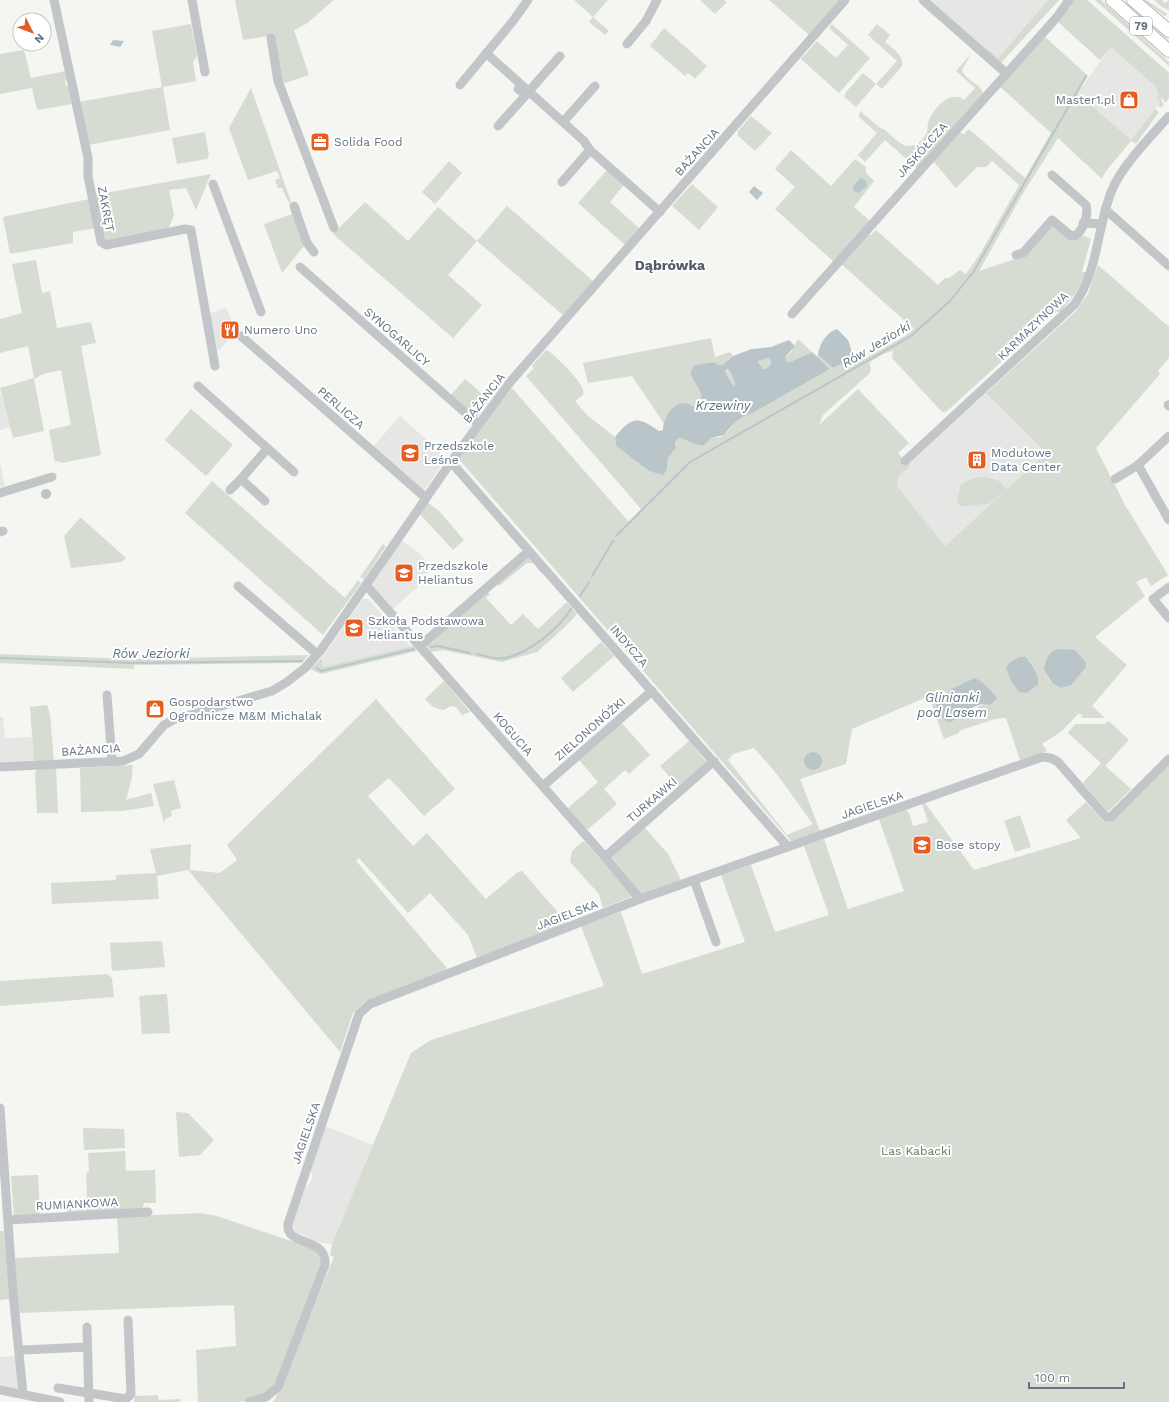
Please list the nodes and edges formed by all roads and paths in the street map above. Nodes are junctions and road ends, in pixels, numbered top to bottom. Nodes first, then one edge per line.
1 (54, 0) edge
2 (192, 0) edge
3 (657, 0) edge
4 (845, 0) edge
5 (923, 0) edge
6 (1069, 0) edge
7 (1112, 0) edge
8 (1133, 0) edge
9 (526, 2) edge
10 (1169, 31) edge
11 (271, 38) dead end
12 (627, 44) dead end
13 (1169, 51) edge
14 (484, 55) junction
15 (560, 56) dead end
16 (205, 72) dead end
17 (1006, 73) junction
18 (460, 85) dead end
19 (595, 86) dead end
20 (529, 90) junction
21 (1168, 115) edge
22 (563, 122) junction
23 (498, 126) dead end
24 (590, 150) junction
25 (1052, 175) dead end
26 (562, 182) dead end
27 (214, 184) dead end
28 (294, 206) dead end
29 (1105, 209) junction
30 (660, 212) junction
31 (1083, 223) junction
32 (1102, 224) junction
33 (334, 228) dead end
34 (314, 252) dead end
35 (1016, 255) dead end
36 (1169, 266) edge
37 (300, 267) dead end
38 (261, 312) dead end
39 (792, 314) dead end
40 (241, 336) dead end
41 (215, 366) dead end
42 (198, 386) dead end
43 (478, 424) junction
44 (1169, 436) edge
45 (267, 449) junction
46 (905, 461) dead end
47 (451, 462) junction
48 (1138, 465) junction
49 (294, 472) dead end
50 (52, 477) dead end
51 (241, 479) junction
52 (1115, 479) dead end
53 (230, 490) dead end
54 (0, 493) edge
55 (426, 498) junction
56 (265, 501) dead end
57 (1169, 520) edge
58 (529, 551) junction
59 (366, 585) junction
60 (238, 586) dead end
61 (1169, 587) edge
62 (1169, 618) edge
63 (420, 646) junction
64 (317, 654) junction
65 (652, 691) junction
66 (107, 695) dead end
67 (112, 759) junction
68 (1169, 759) edge
69 (714, 761) junction
70 (0, 767) edge
71 (543, 786) junction
72 (788, 847) junction
73 (605, 857) junction
74 (694, 880) junction
75 (640, 899) junction
76 (716, 942) dead end
77 (0, 1108) edge
78 (148, 1212) dead end
79 (8, 1220) junction
80 (128, 1320) dead end
81 (86, 1327) dead end
82 (87, 1347) junction
83 (23, 1350) dead end
84 (58, 1388) dead end
85 (0, 1390) edge
86 (23, 1394) junction
87 (88, 1398) edge
88 (60, 1402) edge
89 (250, 1402) edge

1 - 41 street, ZAKRĘT
2 - 16 street
3 - 12 street
4 - 30 street, BAŻANCIA
5 - 17 street
6 - 17 street, JASKÓŁCZA
7 - 13 main road, 79
8 - 10 main road, 79
9 - 14 street
11 - 33 street
14 - 18 street
14 - 20 street
14 - 23 street
15 - 20 street
17 - 39 street, JASKÓŁCZA
19 - 22 street
20 - 22 street
21 - 29 street, KARMAZYNOWA
22 - 24 street
24 - 26 street
24 - 30 street
25 - 31 street
27 - 38 street
28 - 34 street
29 - 32 street, KARMAZYNOWA
29 - 36 street
30 - 43 street, BAŻANCIA
31 - 32 street
31 - 35 street
32 - 46 street, KARMAZYNOWA
37 - 43 street, SYNOGARLICY
40 - 55 street, PERLICZA
42 - 45 street
43 - 47 street, BAŻANCIA
44 - 48 street
45 - 49 street
45 - 51 street
47 - 55 street, BAŻANCIA
47 - 58 street, INDYCZA
48 - 52 street
48 - 57 street
50 - 54 street
51 - 53 street
51 - 56 street
55 - 59 street, BAŻANCIA
58 - 63 street
58 - 65 street, INDYCZA
59 - 63 street, KOGUCIA
59 - 64 street, BAŻANCIA
60 - 64 street
61 - 62 street
63 - 71 street, KOGUCIA
64 - 67 street, BAŻANCIA
65 - 69 street, INDYCZA
65 - 71 street, ZIELONONÓŻKI
66 - 67 street
67 - 70 street, BAŻANCIA
68 - 72 street, JAGIELSKA
69 - 72 street, INDYCZA
69 - 73 street, TURKAWKI
71 - 73 street, KOGUCIA
72 - 74 street, JAGIELSKA
73 - 75 street, KOGUCIA
74 - 75 street, JAGIELSKA
74 - 76 street
75 - 89 street, JAGIELSKA
77 - 79 street
78 - 79 street, RUMIANKOWA
79 - 86 street
80 - 87 street
81 - 82 street
82 - 83 street
82 - 87 street
84 - 87 street
85 - 86 street
86 - 88 street

